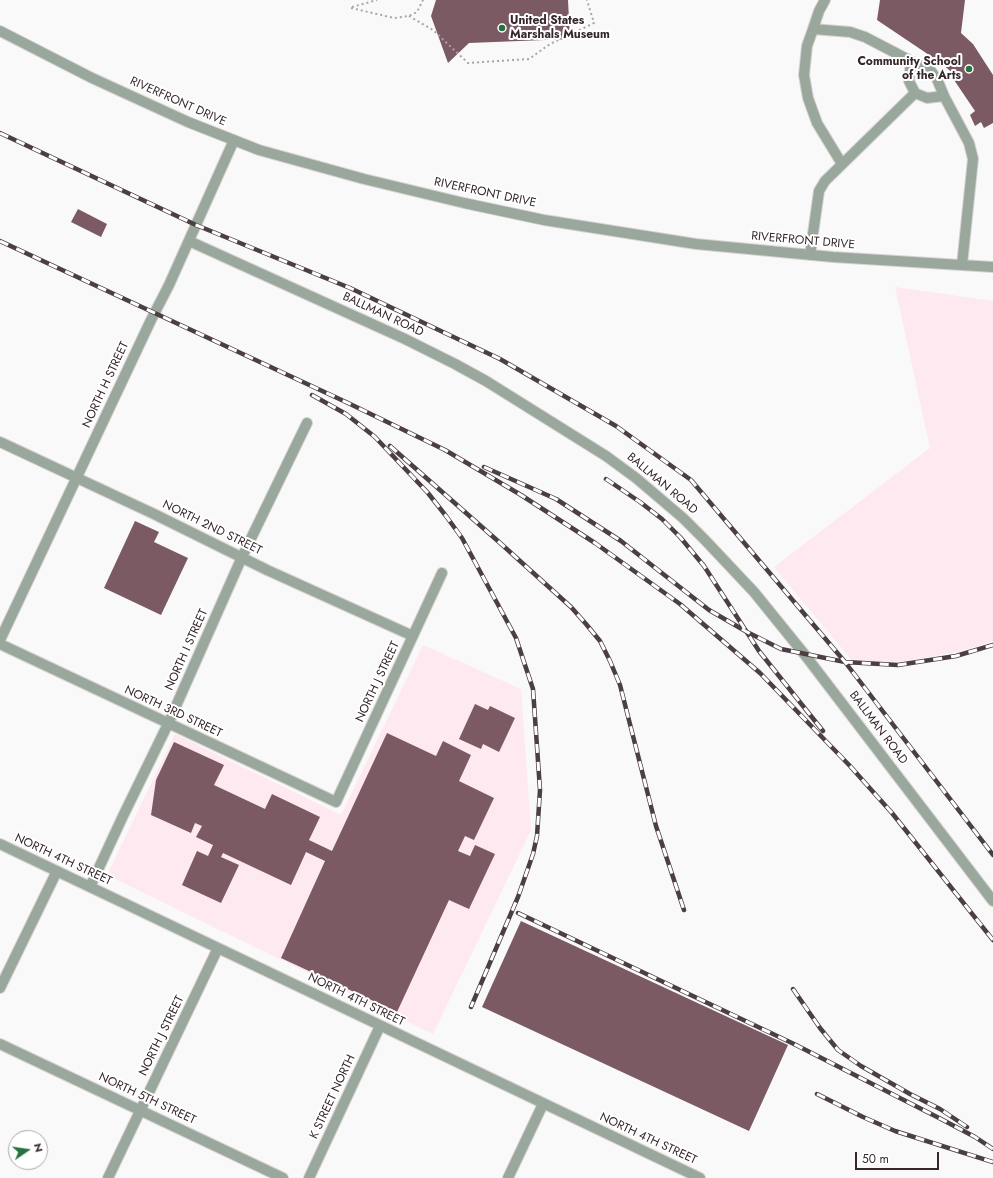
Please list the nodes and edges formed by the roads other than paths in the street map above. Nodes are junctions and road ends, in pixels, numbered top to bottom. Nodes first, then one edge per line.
1 (825, 0) edge
2 (812, 29) junction
3 (0, 31) edge
4 (911, 62) junction
5 (915, 93) junction
6 (944, 96) junction
7 (234, 140) junction
8 (842, 164) junction
9 (189, 241) junction
10 (810, 255) junction
11 (962, 265) junction
12 (993, 267) edge
13 (307, 423) dead end
14 (0, 442) edge
15 (76, 478) junction
16 (242, 557) junction
17 (442, 572) dead end
18 (413, 636) junction
19 (0, 640) edge
20 (0, 644) edge
21 (168, 724) junction
22 (336, 802) joint
23 (0, 844) edge
24 (57, 871) junction
25 (90, 887) junction
26 (993, 901) edge
27 (218, 948) junction
28 (0, 988) edge
29 (380, 1026) junction
30 (0, 1044) edge
31 (543, 1104) junction
32 (141, 1110) junction
33 (108, 1178) edge
34 (283, 1178) edge
35 (309, 1178) edge
36 (508, 1178) edge
37 (700, 1178) edge

1 - 2 street
2 - 4 street
2 - 8 street
3 - 7 street, RIVERFRONT DRIVE
4 - 5 street
4 - 6 street
5 - 6 street
5 - 8 street
6 - 11 street
7 - 9 street, NORTH H STREET
7 - 10 street, RIVERFRONT DRIVE
8 - 10 street
9 - 15 street, NORTH H STREET
9 - 26 street, BALLMAN ROAD
10 - 11 street, RIVERFRONT DRIVE
11 - 12 street, RIVERFRONT DRIVE
13 - 16 street, NORTH I STREET
14 - 15 street, NORTH 2ND STREET
15 - 16 street, NORTH 2ND STREET
15 - 19 street, NORTH H STREET
16 - 18 street, NORTH 2ND STREET
16 - 21 street, NORTH I STREET
17 - 18 street, NORTH J STREET
18 - 22 street, NORTH J STREET
20 - 21 street, NORTH 3RD STREET
21 - 22 street, NORTH 3RD STREET
21 - 25 street, NORTH I STREET
23 - 24 street, NORTH 4TH STREET
24 - 25 street, NORTH 4TH STREET
24 - 28 street
25 - 27 street, NORTH 4TH STREET
27 - 29 street, NORTH 4TH STREET
27 - 32 street, NORTH J STREET
29 - 31 street, NORTH 4TH STREET
29 - 35 street, K STREET NORTH
30 - 32 street, NORTH 5TH STREET
31 - 36 street
31 - 37 street, NORTH 4TH STREET
32 - 33 street, NORTH J STREET
32 - 34 street, NORTH 5TH STREET

